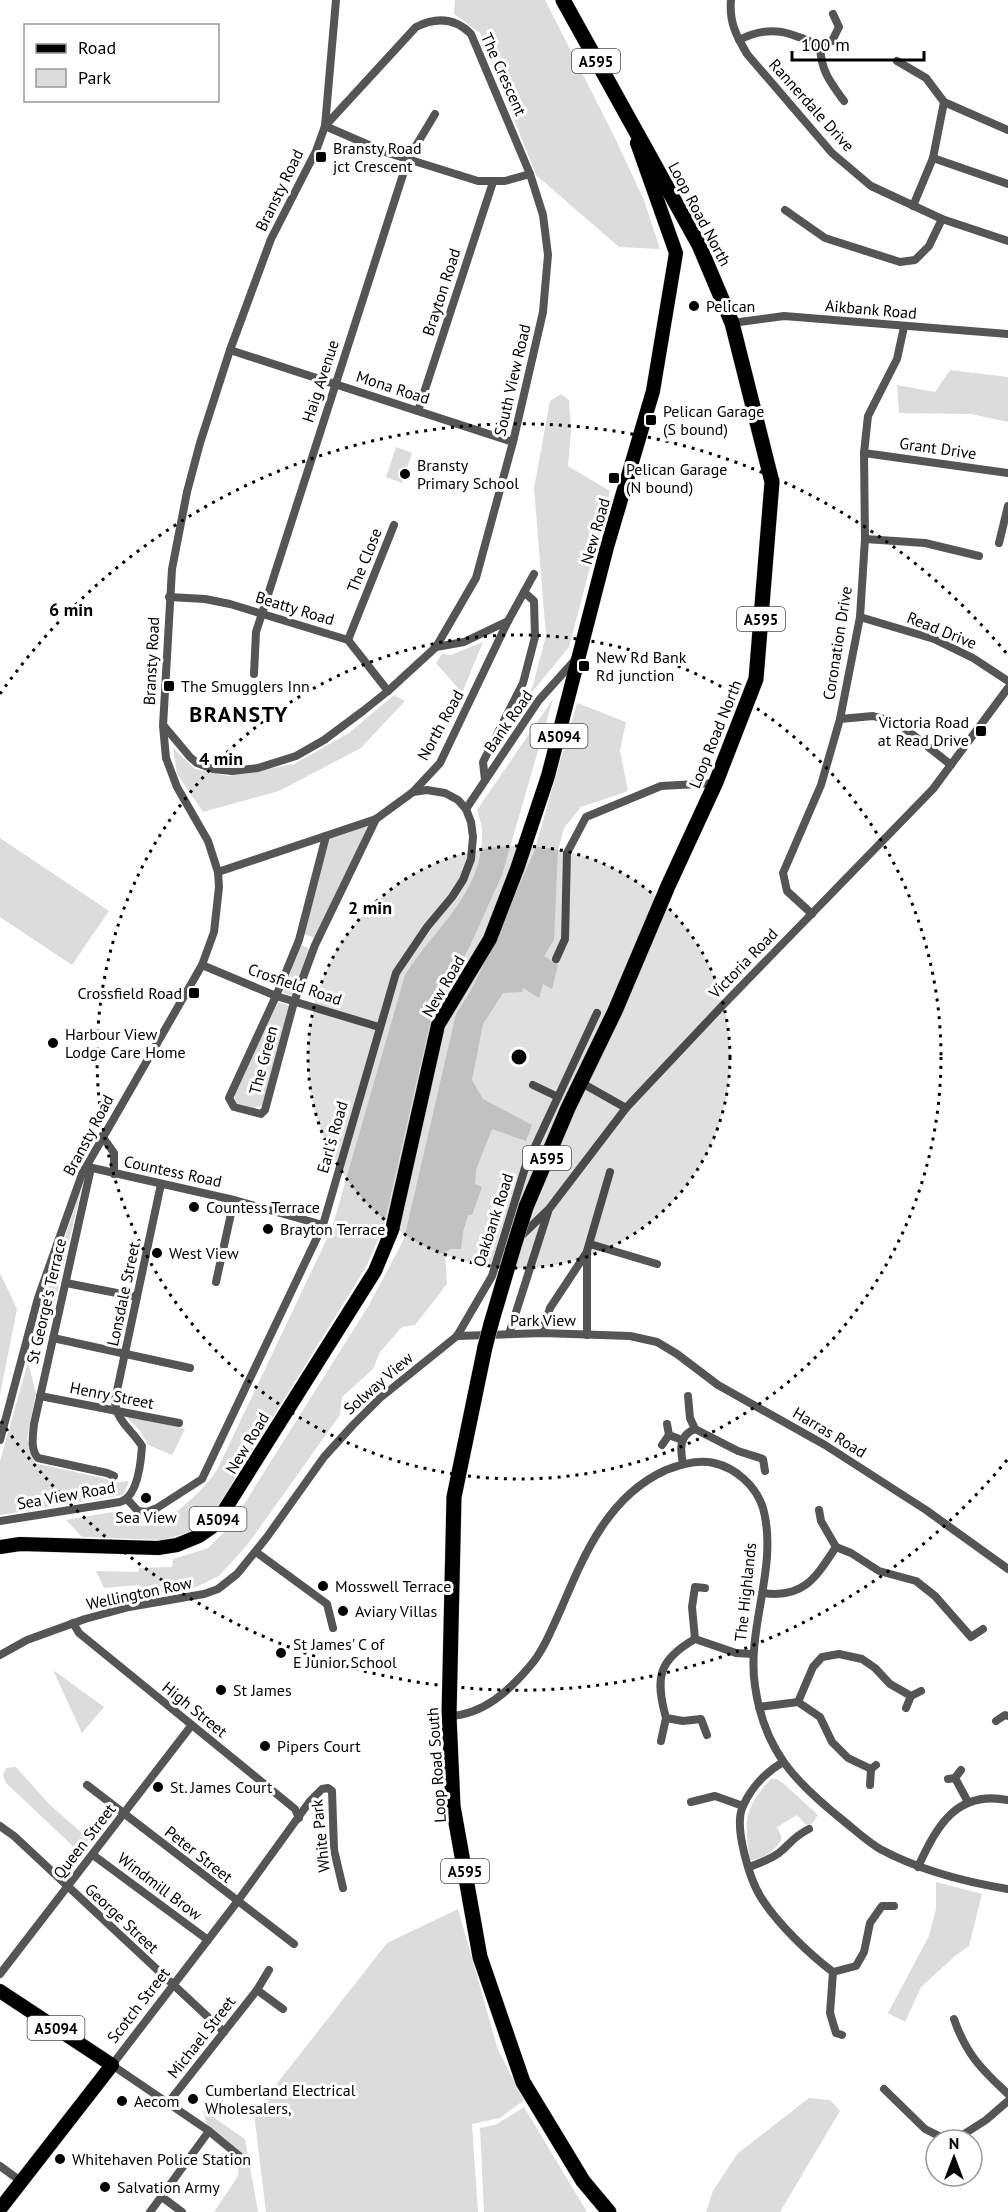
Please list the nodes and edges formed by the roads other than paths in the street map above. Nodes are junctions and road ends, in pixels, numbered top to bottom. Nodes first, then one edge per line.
1 (336, 0) edge
2 (563, 0) edge
3 (731, 0) edge
4 (833, 14) dead end
5 (739, 40) junction
6 (820, 46) junction
7 (897, 61) dead end
8 (844, 101) dead end
9 (944, 102) junction
10 (435, 114) dead end
11 (629, 121) junction
12 (325, 126) junction
13 (1008, 130) edge
14 (933, 158) junction
15 (408, 159) junction
16 (531, 174) junction
17 (493, 182) junction
18 (1008, 184) edge
19 (913, 206) junction
20 (785, 210) dead end
21 (942, 219) junction
22 (1008, 241) edge
23 (699, 245) junction
24 (676, 253) junction
25 (732, 323) junction
26 (904, 327) junction
27 (1008, 334) edge
28 (230, 350) junction
29 (334, 384) junction
30 (418, 411) junction
31 (513, 442) junction
32 (864, 453) junction
33 (1008, 473) edge
34 (1008, 506) edge
35 (394, 525) dead end
36 (865, 539) junction
37 (999, 543) dead end
38 (979, 556) dead end
39 (534, 574) dead end
40 (524, 592) junction
41 (169, 597) junction
42 (261, 613) junction
43 (860, 617) junction
44 (508, 621) junction
45 (348, 640) junction
46 (436, 647) junction
47 (580, 655) junction
48 (254, 674) dead end
49 (1008, 681) edge
50 (1008, 688) edge
51 (388, 691) junction
52 (840, 719) junction
53 (163, 726) junction
54 (951, 765) junction
55 (485, 780) junction
56 (716, 783) junction
57 (413, 792) junction
58 (466, 809) junction
59 (376, 819) junction
60 (326, 836) junction
61 (218, 872) junction
62 (812, 914) junction
63 (556, 959) dead end
64 (202, 965) junction
65 (276, 996) junction
66 (294, 1002) junction
67 (597, 1012) dead end
68 (379, 1027) junction
69 (580, 1082) junction
70 (532, 1085) dead end
71 (563, 1102) junction
72 (626, 1108) junction
73 (102, 1136) junction
74 (88, 1168) junction
75 (610, 1172) dead end
76 (114, 1174) junction
77 (161, 1184) junction
78 (234, 1200) junction
79 (549, 1209) junction
80 (323, 1225) junction
81 (588, 1248) junction
82 (498, 1258) junction
83 (657, 1264) dead end
84 (216, 1282) dead end
85 (66, 1283) junction
86 (137, 1297) junction
87 (542, 1333) junction
88 (508, 1334) junction
89 (588, 1335) junction
90 (457, 1336) junction
91 (630, 1336) joint
92 (53, 1338) junction
93 (125, 1354) junction
94 (190, 1368) dead end
95 (40, 1396) junction
96 (688, 1396) dead end
97 (116, 1411) junction
98 (179, 1423) dead end
99 (668, 1424) dead end
100 (695, 1429) junction
101 (669, 1435) junction
102 (0, 1440) edge
103 (682, 1440) junction
104 (662, 1445) dead end
105 (683, 1464) junction
106 (765, 1471) dead end
107 (114, 1476) dead end
108 (127, 1499) junction
109 (819, 1510) dead end
110 (0, 1521) edge
111 (267, 1537) joint
112 (0, 1547) edge
113 (836, 1547) junction
114 (256, 1552) junction
115 (1008, 1569) edge
116 (705, 1588) dead end
117 (763, 1593) junction
118 (73, 1623) junction
119 (333, 1628) dead end
120 (982, 1629) dead end
121 (695, 1639) junction
122 (753, 1654) junction
123 (0, 1655) edge
124 (921, 1691) dead end
125 (910, 1696) junction
126 (798, 1702) junction
127 (1004, 1705) dead end
128 (759, 1707) junction
129 (906, 1708) dead end
130 (1006, 1715) edge
131 (449, 1716) junction
132 (666, 1719) junction
133 (996, 1720) dead end
134 (192, 1726) junction
135 (707, 1735) dead end
136 (661, 1741) dead end
137 (783, 1762) junction
138 (961, 1770) dead end
139 (87, 1785) dead end
140 (870, 1785) dead end
141 (704, 1799) junction
142 (1008, 1800) edge
143 (691, 1802) dead end
144 (968, 1802) junction
145 (743, 1806) junction
146 (706, 1809) dead end
147 (124, 1815) junction
148 (298, 1818) junction
149 (0, 1826) edge
150 (789, 1826) dead end
151 (808, 1829) dead end
152 (796, 1836) junction
153 (93, 1855) junction
154 (748, 1867) junction
155 (918, 1867) junction
156 (67, 1887) junction
157 (342, 1888) dead end
158 (1008, 1889) edge
159 (237, 1902) junction
160 (894, 1906) dead end
161 (293, 1929) dead end
162 (208, 1940) junction
163 (269, 1970) dead end
164 (833, 1972) junction
165 (0, 1974) edge
166 (173, 1985) junction
167 (257, 1990) junction
168 (0, 1991) edge
169 (283, 2008) dead end
170 (954, 2017) dead end
171 (224, 2032) junction
172 (836, 2035) dead end
173 (112, 2065) junction
174 (884, 2088) dead end
175 (1008, 2094) edge
176 (1008, 2101) edge
177 (168, 2103) junction
178 (210, 2131) junction
179 (243, 2159) dead end
180 (0, 2166) edge
181 (22, 2182) junction
182 (162, 2197) junction
183 (0, 2209) edge
184 (150, 2212) edge
185 (182, 2212) edge
186 (609, 2212) edge

1 - 12 street, Bransty Road
2 - 11 highway, A595
3 - 5 street, Rannerdale Drive
4 - 6 street
5 - 6 street
5 - 19 street, Rannerdale Drive
6 - 8 street
7 - 9 street
9 - 13 street
9 - 14 street
10 - 15 street
11 - 23 highway, Loop Road North / A595
11 - 24 main road, New Road / A5094
12 - 15 street
12 - 16 street, The Crescent
12 - 28 street, Bransty Road
14 - 18 street
14 - 19 street
15 - 17 street
15 - 29 street, Haig Avenue
16 - 17 street
16 - 31 street, South View Road
17 - 30 street, Brayton Road
19 - 21 street, Rannerdale Drive
20 - 21 street
21 - 22 street, Rannerdale Drive
23 - 24 main road
23 - 25 highway, Loop Road North / A595
24 - 47 main road, New Road / A5094
25 - 26 street, Aikbank Road
25 - 56 highway, Loop Road North / A595
26 - 27 street, Aikbank Road
26 - 32 street, Coronation Drive
28 - 29 street, Mona Road
28 - 41 street, Bransty Road
29 - 30 street, Mona Road
29 - 42 street, Haig Avenue
30 - 31 street, Mona Road
31 - 46 street, South View Road
32 - 33 street, Grant Drive
32 - 36 street, Coronation Drive
34 - 37 street
35 - 45 street, The Close
36 - 38 street
36 - 43 street, Coronation Drive
39 - 40 street, North Road
40 - 44 street, North Road
40 - 55 street
41 - 42 street, Beatty Road
41 - 53 street, Bransty Road
42 - 45 street, Beatty Road
42 - 48 street, Haig Avenue
43 - 49 street, Read Drive
43 - 52 street, Coronation Drive
44 - 46 street
44 - 57 street, North Road
45 - 51 street, Beatty Road
46 - 51 street, South View Road
47 - 55 street, Bank Road
47 - 112 main road, New Road / A5094
50 - 54 street, Victoria Road
51 - 53 street, South View Road
52 - 54 street
52 - 62 street, Coronation Drive
53 - 61 street, Bransty Road
54 - 62 street, Victoria Road
55 - 58 street, Bank Road
56 - 63 street
56 - 69 highway, Loop Road North / A595
57 - 58 street
57 - 59 street, North Road
58 - 68 street, Earl's Road
59 - 60 street, North Road
59 - 66 street, The Green
60 - 61 street, North Road
60 - 65 street, The Green
61 - 64 street, Bransty Road
62 - 72 street, Victoria Road
64 - 65 street, Crosfield Road
64 - 73 street, Bransty Road
65 - 66 street, Crosfield Road
65 - 66 street, The Green
66 - 68 street, Crosfield Road
67 - 71 street, Oakbank Road
68 - 80 street, Earl's Road
69 - 71 highway, Loop Road North / A595
69 - 72 street
70 - 71 street
71 - 82 street, Oakbank Road
71 - 131 highway, Loop Road South / A595, bridge
72 - 79 street, Victoria Road
73 - 74 street, Bransty Road
73 - 76 street
74 - 76 street, Countess Road
74 - 85 street, St George's Terrace
74 - 102 street, Bransty Road
75 - 81 street
76 - 77 street, Countess Road
77 - 78 street, Countess Road
77 - 86 street, Lonsdale Street
78 - 80 street, Countess Road
78 - 84 street
79 - 82 street, Victoria Road
79 - 88 street
80 - 108 street, Earl's Road
81 - 83 street
81 - 87 street
81 - 89 street
82 - 90 street, Oakbank Road
85 - 86 street
85 - 92 street, St George's Terrace
86 - 93 street, Lonsdale Street
87 - 88 street, Park View
87 - 89 street, Park View
88 - 90 street, Park View
89 - 91 street, Park View
90 - 111 street, Solway View
91 - 115 street, Harras Road
92 - 93 street
92 - 95 street, St George's Terrace
93 - 94 street
93 - 97 street, Lonsdale Street
95 - 97 street, Henry Street
95 - 107 street, St George's Terrace
96 - 100 street
97 - 98 street, Henry Street
97 - 108 street, Sea View Road
99 - 101 street
100 - 103 street
100 - 106 street
101 - 103 street
101 - 104 street
103 - 105 street
105 - 117 street, The Highlands
105 - 131 street, The Highlands
108 - 110 street, Sea View Road
109 - 113 street
111 - 114 street, Wellington Row
113 - 117 street
113 - 120 street
114 - 118 street, Wellington Row
114 - 119 street
116 - 121 street
117 - 122 street, The Highlands
118 - 123 street, Wellington Row
118 - 134 street, High Street
121 - 122 street
121 - 132 street
122 - 128 street, The Highlands
124 - 125 street
125 - 126 street
125 - 129 street
126 - 128 street
126 - 140 street
127 - 130 street
128 - 137 street, The Highlands
130 - 133 street
131 - 186 highway, Loop Road South / A595
132 - 135 street
132 - 136 street
134 - 147 street, Queen Street
134 - 148 street, High Street
137 - 145 street
137 - 155 street, The Highlands
138 - 144 street
139 - 147 street, Peter Street
141 - 143 street
141 - 145 street
141 - 146 street
142 - 144 street
144 - 155 street
145 - 154 street
147 - 153 street, Queen Street
147 - 159 street, Peter Street
148 - 157 street, White Park
148 - 159 street, Scotch Street
149 - 156 street, George Street
150 - 152 street
151 - 152 street
152 - 154 street
153 - 156 street, Queen Street
153 - 162 street, Windmill Brow
154 - 164 street
155 - 158 street, The Highlands
156 - 165 street, Queen Street
156 - 166 street, George Street
159 - 161 street, Peter Street
159 - 162 street, Scotch Street
160 - 164 street
162 - 166 street, Scotch Street
163 - 167 street, Michael Street
164 - 172 street
166 - 171 street, George Street
166 - 173 street, Scotch Street
167 - 169 street, Michael Street
167 - 171 street, Michael Street
168 - 173 main road, A5094
170 - 175 street
171 - 177 street, Michael Street
173 - 177 street
173 - 181 main road, Scotch Street
174 - 176 street
177 - 178 street
178 - 179 street
178 - 182 street
180 - 181 street
181 - 183 main road, Scotch Street
182 - 184 street
182 - 185 street

